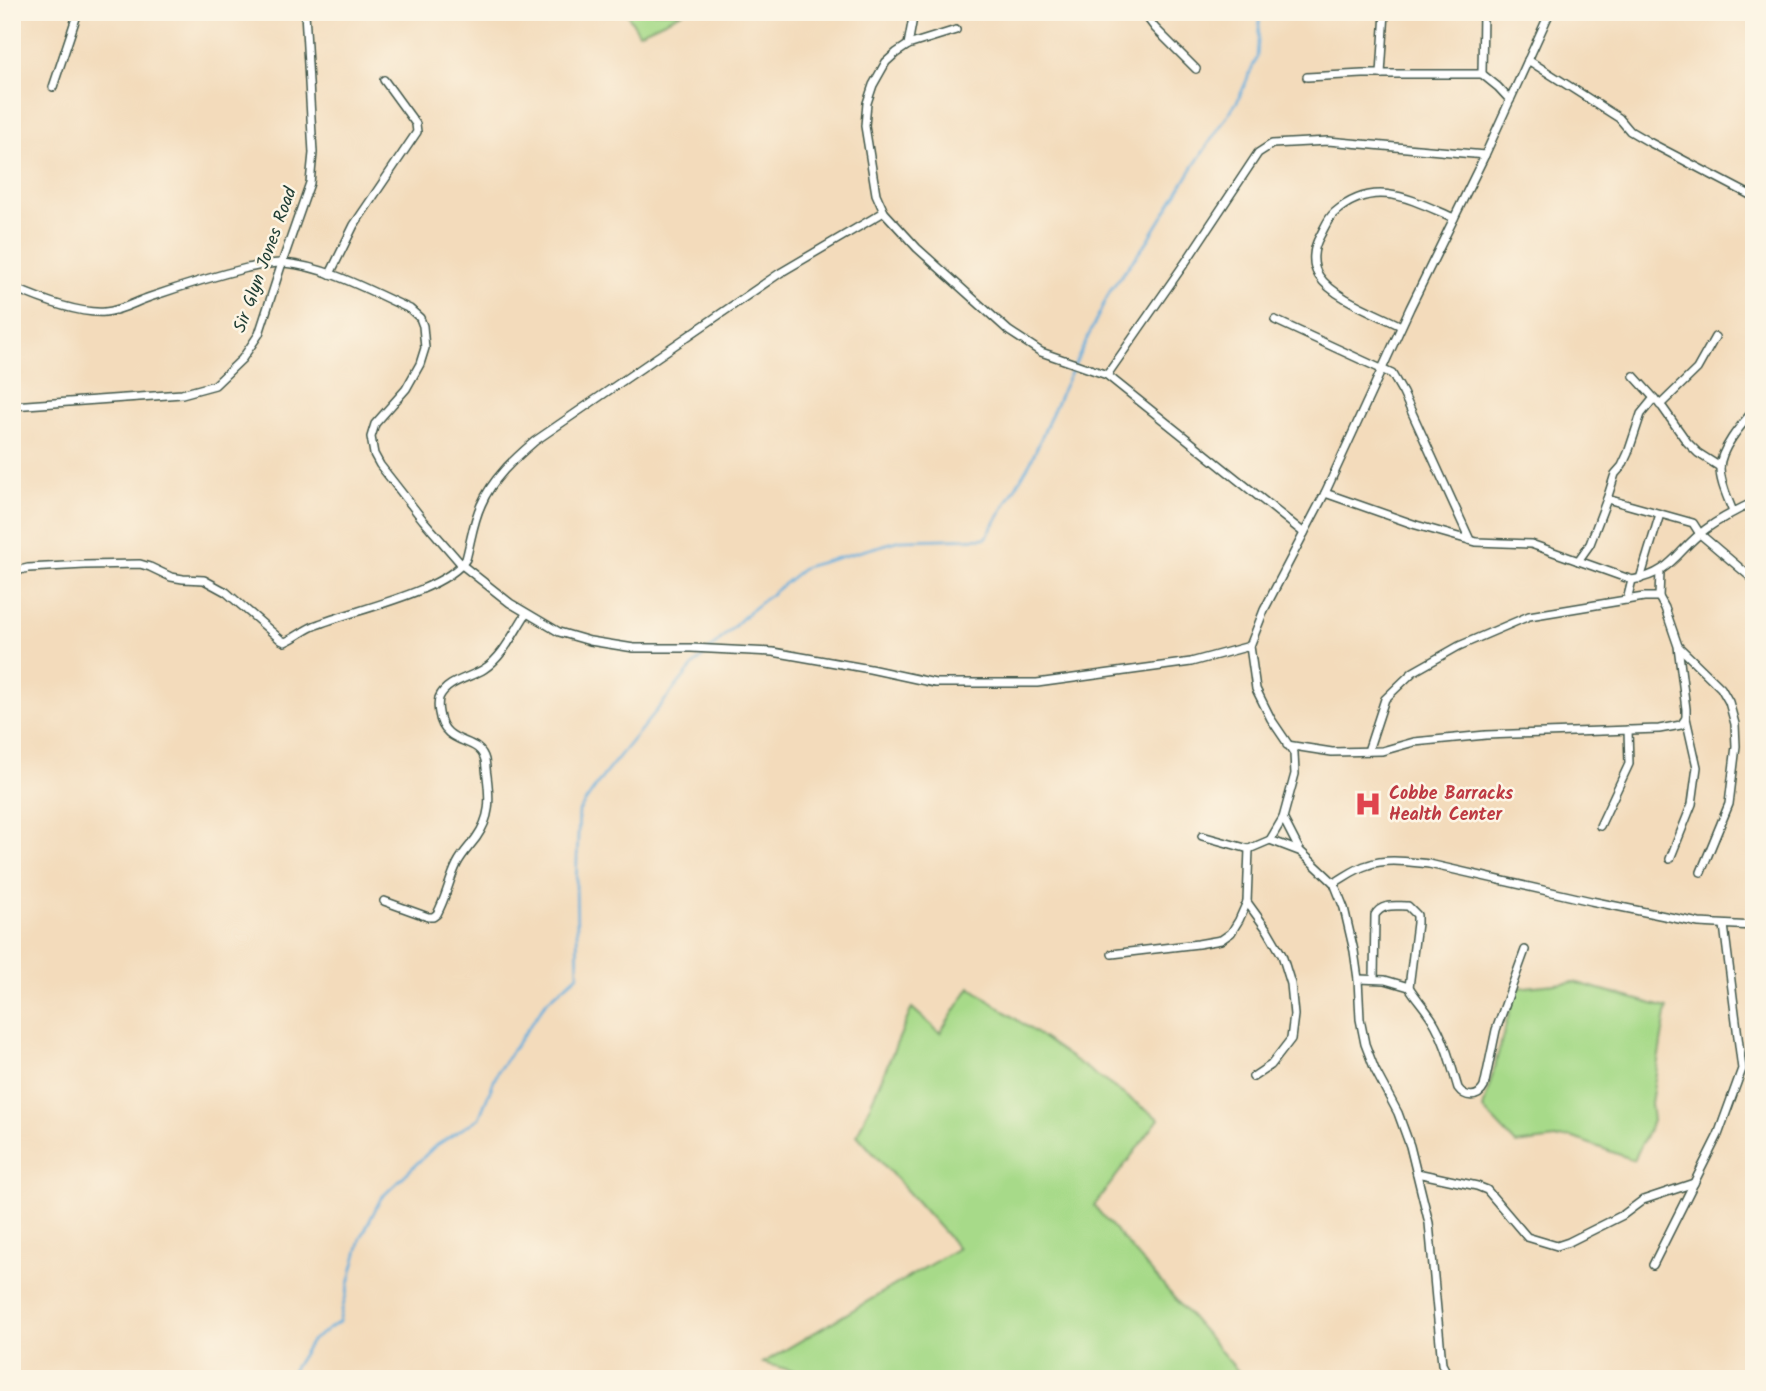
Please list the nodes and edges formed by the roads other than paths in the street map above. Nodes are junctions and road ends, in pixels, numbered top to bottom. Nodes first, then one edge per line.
1 (78, 12) edge
2 (305, 12) edge
3 (914, 12) edge
4 (1143, 12) edge
5 (1385, 12) edge
6 (1483, 12) edge
7 (1550, 12) edge
8 (956, 30) dead end
9 (908, 45) junction
10 (1528, 60) junction
11 (1196, 69) dead end
12 (1381, 74) junction
13 (1482, 74) junction
14 (1307, 77) dead end
15 (384, 80) dead end
16 (53, 87) dead end
17 (1510, 100) junction
18 (1485, 155) junction
19 (1754, 197) edge
20 (884, 212) junction
21 (1454, 218) junction
22 (282, 263) junction
23 (330, 274) junction
24 (12, 287) edge
25 (1275, 320) dead end
26 (1401, 326) junction
27 (1714, 337) dead end
28 (1382, 368) junction
29 (1107, 375) junction
30 (1634, 376) dead end
31 (1654, 398) junction
32 (1660, 405) junction
33 (12, 406) edge
34 (1754, 410) edge
35 (1720, 467) junction
36 (1325, 493) junction
37 (1608, 499) junction
38 (1754, 502) edge
39 (1733, 512) junction
40 (1660, 514) junction
41 (1304, 533) junction
42 (1700, 534) junction
43 (1470, 540) junction
44 (1578, 561) junction
45 (462, 565) junction
46 (1660, 572) junction
47 (12, 577) edge
48 (1636, 579) junction
49 (1754, 580) edge
50 (1659, 597) junction
51 (1627, 600) junction
52 (526, 614) junction
53 (1250, 646) junction
54 (1678, 646) junction
55 (1686, 718) junction
56 (1628, 730) junction
57 (1287, 746) junction
58 (1368, 751) junction
59 (1283, 818) junction
60 (1601, 826) dead end
61 (1202, 836) dead end
62 (1270, 839) junction
63 (1249, 849) junction
64 (1300, 851) junction
65 (1670, 859) dead end
66 (1701, 872) dead end
67 (1334, 883) junction
68 (384, 901) dead end
69 (1247, 902) junction
70 (1724, 925) junction
71 (1754, 926) edge
72 (1525, 950) dead end
73 (1112, 954) dead end
74 (1358, 979) junction
75 (1374, 979) junction
76 (1409, 987) junction
77 (1253, 1077) dead end
78 (1417, 1173) junction
79 (1694, 1184) junction
80 (1653, 1265) dead end
81 (1450, 1379) edge

1 - 16 street
2 - 22 street, Sir Glyn Jones Road
3 - 9 street
4 - 11 street
5 - 12 street
6 - 13 street
7 - 10 street
8 - 9 street
9 - 20 street
10 - 17 street
10 - 19 street
12 - 13 street
12 - 14 street
13 - 17 street
15 - 23 street
17 - 18 street
18 - 21 street
18 - 29 street
20 - 29 street
20 - 45 street
21 - 26 street
21 - 26 street
22 - 23 street
22 - 24 street
22 - 33 street, Sir Glyn Jones Road
23 - 45 street
25 - 28 street
26 - 28 street
27 - 32 street
28 - 36 street
28 - 43 street
29 - 41 street
30 - 31 street
31 - 32 street
31 - 37 street
32 - 35 street
34 - 35 street
35 - 39 street
36 - 41 street
36 - 43 street
37 - 40 street
37 - 44 street
38 - 39 street
39 - 42 street
40 - 42 street
40 - 48 street
41 - 53 street
42 - 46 street
42 - 49 street
43 - 44 street
44 - 48 street
45 - 47 street
45 - 52 street
46 - 48 street
46 - 50 street
48 - 51 street
50 - 51 street
50 - 54 street
51 - 58 street
52 - 53 street
52 - 68 street
53 - 57 street
54 - 55 street
54 - 66 street
55 - 56 street
55 - 65 street
56 - 58 street
56 - 60 street
57 - 58 street
57 - 59 street
59 - 62 street
59 - 64 street
61 - 63 street
62 - 63 street
62 - 64 street
63 - 69 street
64 - 67 street
67 - 70 street
67 - 74 street
69 - 73 street
69 - 77 street
70 - 71 street
70 - 79 street
72 - 76 street
74 - 75 street
74 - 78 street
75 - 76 street
75 - 76 street
78 - 79 street
78 - 81 street
79 - 80 street

